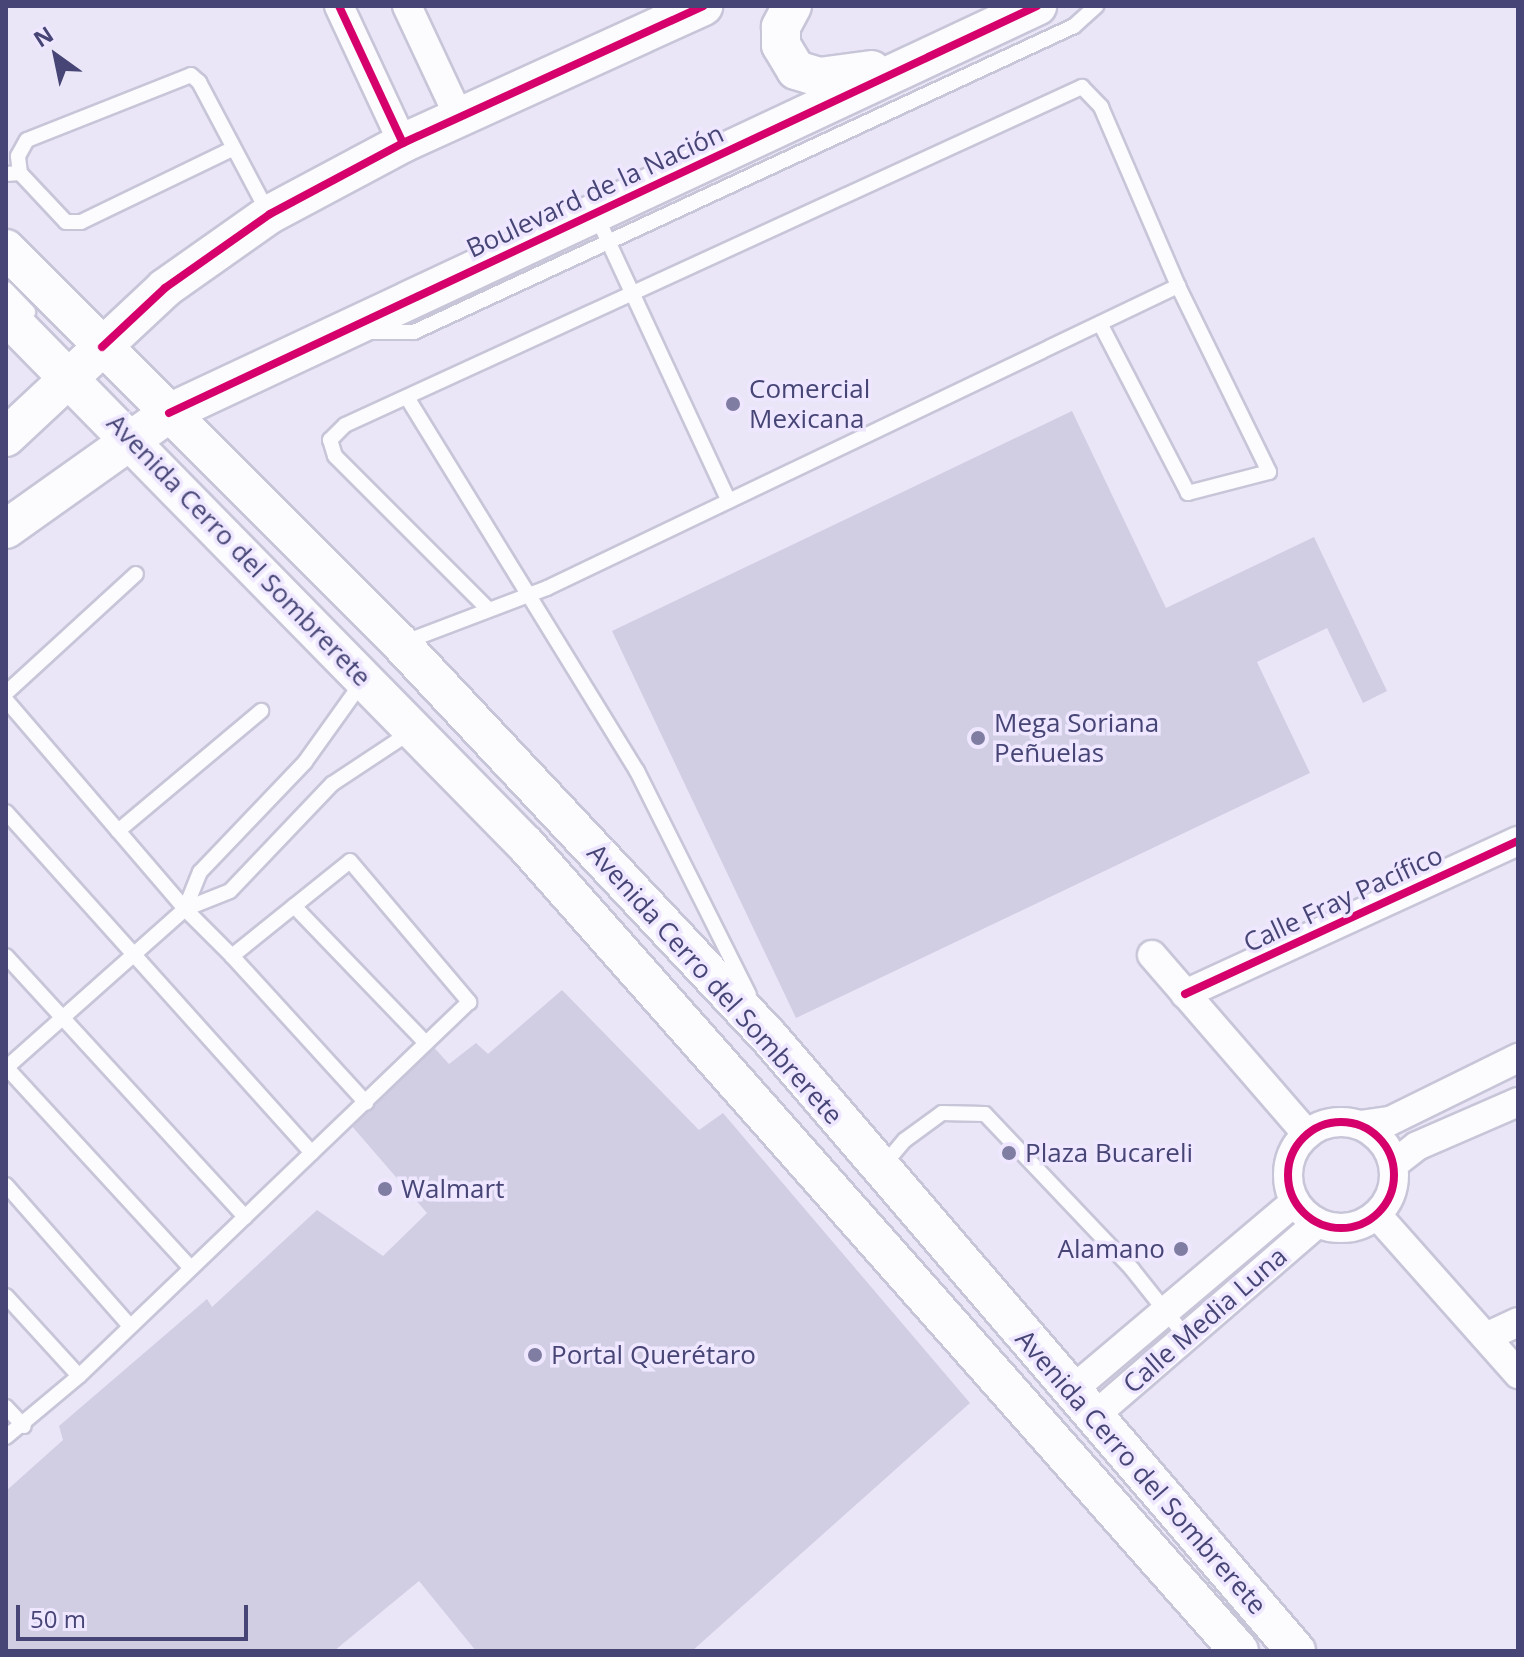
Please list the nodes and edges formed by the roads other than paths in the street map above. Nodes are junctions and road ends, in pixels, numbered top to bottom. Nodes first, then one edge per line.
1 (339, 6) edge
2 (407, 6) edge
3 (703, 6) edge
4 (792, 6) edge
5 (1037, 6) edge
6 (1096, 6) edge
7 (912, 64) junction
8 (459, 117) junction
9 (403, 143) junction
10 (232, 149) junction
11 (13, 174) edge
12 (270, 214) junction
13 (601, 228) junction
14 (6, 249) edge
15 (6, 272) edge
16 (1178, 286) junction
17 (6, 289) edge
18 (632, 295) junction
19 (22, 319) edge
20 (1100, 323) junction
21 (84, 362) junction
22 (408, 399) junction
23 (169, 413) junction
24 (130, 436) junction
25 (6, 437) edge
26 (729, 501) junction
27 (6, 529) edge
28 (136, 574) dead end
29 (528, 595) junction
30 (488, 609) junction
31 (401, 644) junction
32 (365, 679) junction
33 (6, 693) edge
34 (6, 700) edge
35 (261, 711) dead end
36 (414, 730) junction
37 (6, 812) edge
38 (118, 831) junction
39 (1518, 841) edge
40 (294, 906) junction
41 (185, 909) junction
42 (134, 955) junction
43 (1152, 955) dead end
44 (6, 956) edge
45 (232, 956) junction
46 (1185, 994) junction
47 (63, 1018) junction
48 (770, 1038) junction
49 (424, 1041) junction
50 (1518, 1058) edge
51 (6, 1067) edge
52 (1518, 1102) edge
53 (366, 1103) junction
54 (1360, 1125) junction
55 (1307, 1134) junction
56 (312, 1153) junction
57 (1394, 1164) junction
58 (879, 1170) junction
59 (6, 1185) edge
60 (1295, 1202) junction
61 (1377, 1215) junction
62 (245, 1217) junction
63 (1318, 1223) junction
64 (191, 1268) junction
65 (6, 1296) edge
66 (1165, 1312) junction
67 (1518, 1322) edge
68 (130, 1326) junction
69 (1186, 1337) junction
70 (1486, 1337) junction
71 (1518, 1374) edge
72 (79, 1376) junction
73 (1082, 1404) junction
74 (6, 1407) edge
75 (24, 1426) junction
76 (6, 1437) edge
77 (1239, 1651) edge
78 (1296, 1651) edge

1 - 9 street
2 - 8 street
3 - 8 main road
4 - 7 main road
5 - 7 main road, Boulevard de la Nación
6 - 13 lane
7 - 13 main road, Boulevard de la Nación
8 - 9 main road
9 - 12 main road
10 - 11 lane
10 - 11 lane
10 - 12 lane
12 - 21 main road
13 - 18 lane
13 - 23 main road, Boulevard de la Nación
14 - 21 main road
15 - 21 lane
16 - 18 lane
16 - 20 lane
16 - 20 lane
17 - 19 lane
18 - 22 lane
18 - 26 lane
19 - 21 main road
20 - 26 lane
21 - 23 main road, Avenida Cerro del Sombrerete
21 - 24 main road, Avenida Cerro del Sombrerete
21 - 25 main road
22 - 29 lane
22 - 30 lane
23 - 24 main road, Boulevard de la Nación
23 - 31 main road, Avenida Cerro del Sombrerete
24 - 27 main road, Boulevard de la Nación
24 - 32 main road, Avenida Cerro del Sombrerete
26 - 29 lane
28 - 33 lane
29 - 30 lane
29 - 48 lane
30 - 31 lane
31 - 48 main road, Avenida Cerro del Sombrerete
32 - 36 main road, Avenida Cerro del Sombrerete
32 - 41 lane
34 - 38 lane
35 - 38 lane
36 - 41 lane
36 - 77 main road, Avenida Cerro del Sombrerete
37 - 42 lane
38 - 41 lane
39 - 46 street, Calle Fray Pacífico
40 - 45 lane
40 - 49 lane
40 - 49 lane
41 - 42 lane
41 - 45 lane
42 - 47 lane
42 - 56 lane
43 - 46 street
44 - 47 lane
45 - 53 lane
46 - 55 street
47 - 51 lane
47 - 62 lane
48 - 58 main road, Avenida Cerro del Sombrerete
49 - 53 lane
50 - 54 street
51 - 64 lane
52 - 57 street
53 - 56 lane
54 - 55 street
54 - 57 street
55 - 60 street
56 - 62 lane
57 - 61 street
58 - 66 lane
58 - 73 main road, Avenida Cerro del Sombrerete
59 - 68 lane
60 - 63 street
60 - 66 street, Calle Media Luna
61 - 63 street
61 - 70 street
62 - 64 lane
63 - 69 street, Calle Media Luna
64 - 68 lane
65 - 72 lane
66 - 69 lane
66 - 73 street, Calle Media Luna
67 - 70 street
68 - 72 lane
69 - 73 street, Calle Media Luna
70 - 71 street
72 - 75 lane
73 - 78 main road, Avenida Cerro del Sombrerete
74 - 75 lane
75 - 76 lane

